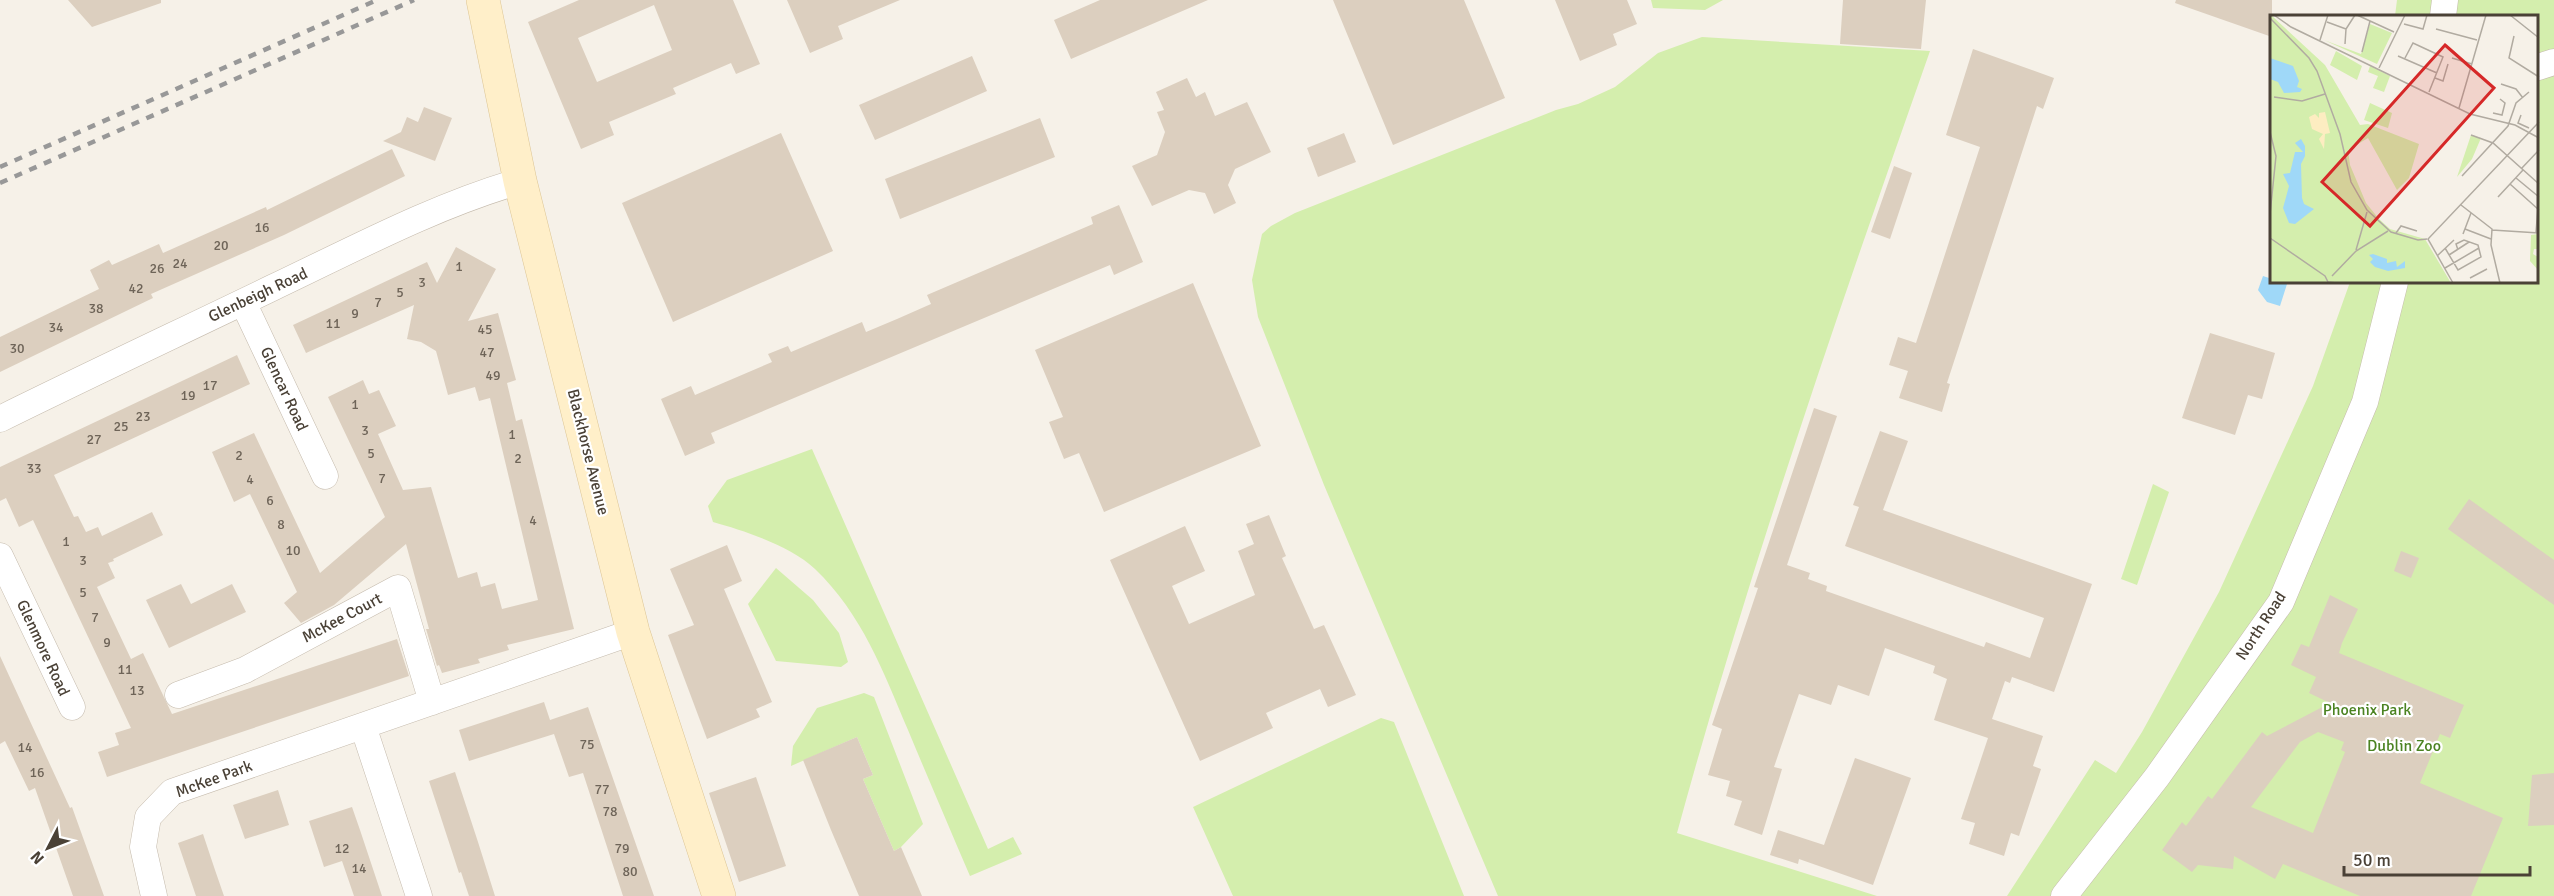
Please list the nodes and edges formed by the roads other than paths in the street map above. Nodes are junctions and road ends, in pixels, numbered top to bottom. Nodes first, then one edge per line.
1 (2445, 0) edge
2 (484, 4) edge
3 (2443, 15) edge
4 (520, 181) junction
5 (2394, 284) edge
6 (243, 302) junction
7 (0, 420) edge
8 (325, 476) dead end
9 (0, 556) edge
10 (633, 632) junction
11 (178, 695) dead end
12 (432, 702) junction
13 (72, 707) dead end
14 (363, 726) junction
15 (154, 896) edge
16 (419, 896) edge
17 (719, 896) edge
18 (2064, 896) edge

1 - 3 street
2 - 4 main road, Blackhorse Avenue
4 - 6 street, Glenbeigh Road
4 - 10 main road, Blackhorse Avenue
5 - 18 street, North Road
6 - 7 street, Glenbeigh Road
6 - 8 street, Glencar Road
9 - 13 street, Glenmore Road
10 - 12 street, McKee Park
10 - 17 main road, Blackhorse Avenue
11 - 12 street, McKee Court
12 - 14 street, McKee Park
14 - 15 street, McKee Park
14 - 16 street

